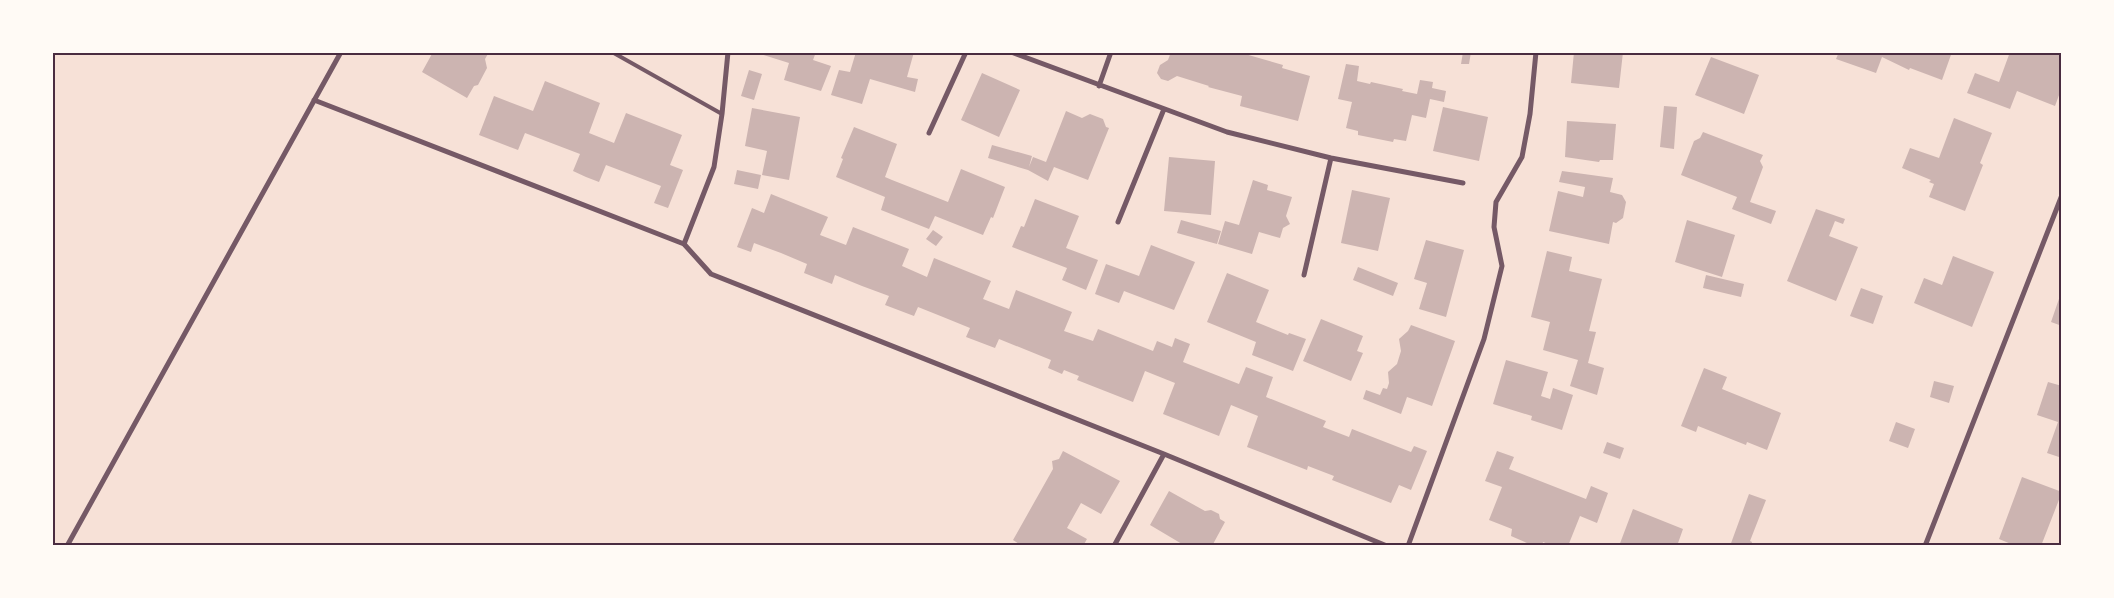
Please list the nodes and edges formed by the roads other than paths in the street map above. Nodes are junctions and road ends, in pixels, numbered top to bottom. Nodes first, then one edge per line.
1 (341, 52) edge
2 (612, 52) edge
3 (728, 52) edge
4 (966, 52) edge
5 (1011, 52) edge
6 (1112, 52) edge
7 (1536, 52) edge
8 (1099, 86) junction
9 (314, 100) junction
10 (1164, 109) junction
11 (722, 114) junction
12 (929, 134) dead end
13 (1331, 158) junction
14 (1463, 183) dead end
15 (2062, 195) edge
16 (1118, 222) dead end
17 (684, 244) junction
18 (1304, 276) dead end
19 (1164, 454) junction
20 (67, 546) edge
21 (1114, 546) edge
22 (1387, 546) edge
23 (1408, 546) edge
24 (1925, 546) edge

1 - 9 street
2 - 11 lane
3 - 11 street
4 - 12 street
5 - 8 street
6 - 8 street
7 - 23 street
8 - 10 street
9 - 17 street
9 - 20 street
10 - 13 street
10 - 16 street
11 - 17 street
13 - 14 street
13 - 18 street
15 - 24 street
17 - 19 street
19 - 21 street
19 - 22 street

